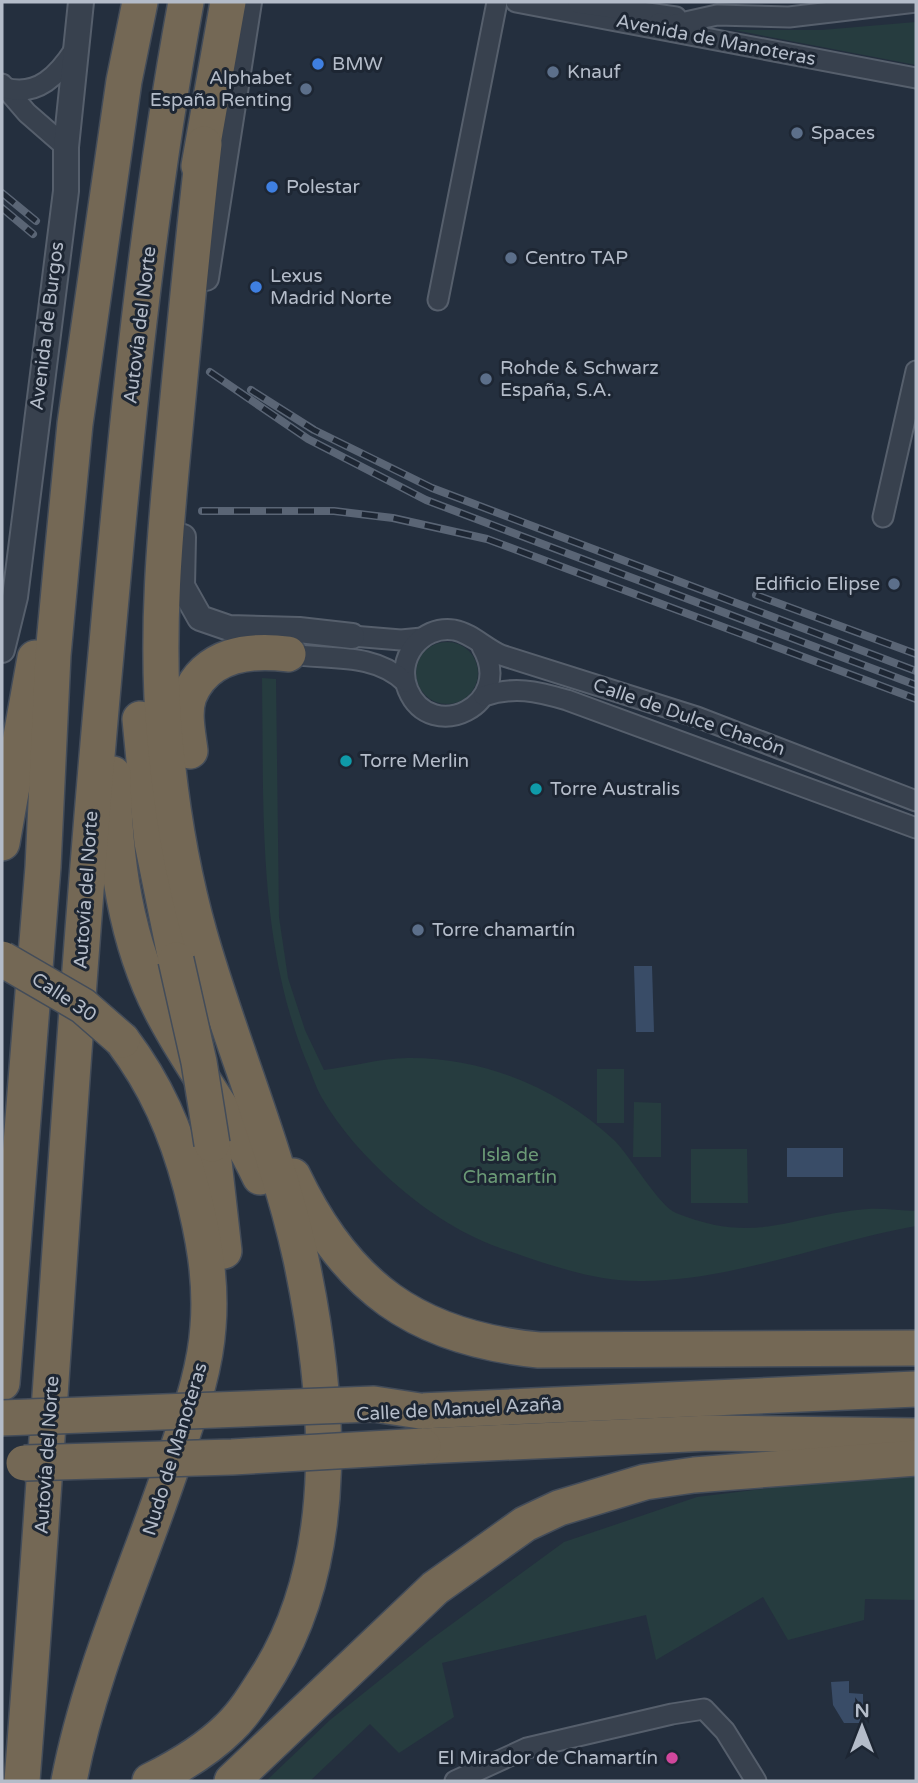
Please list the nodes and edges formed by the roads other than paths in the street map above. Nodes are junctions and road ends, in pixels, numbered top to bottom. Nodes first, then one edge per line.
1 (81, 2) edge
2 (140, 2) edge
3 (186, 2) edge
4 (228, 2) edge
5 (249, 2) edge
6 (497, 2) edge
7 (516, 2) edge
8 (563, 2) edge
9 (916, 2) edge
10 (585, 15) junction
11 (689, 20) junction
12 (744, 46) junction
13 (76, 49) junction
14 (916, 78) edge
15 (4, 85) edge
16 (204, 145) junction
17 (66, 147) junction
18 (207, 270) junction
19 (439, 300) dead end
20 (916, 371) edge
21 (175, 424) junction
22 (883, 517) dead end
23 (62, 558) junction
24 (112, 589) junction
25 (352, 636) joint
26 (422, 638) junction
27 (482, 647) junction
28 (2, 650) edge
29 (288, 654) joint
30 (405, 682) junction
31 (484, 696) junction
32 (697, 717) junction
33 (689, 743) junction
34 (894, 793) junction
35 (916, 801) edge
36 (886, 817) junction
37 (916, 828) edge
38 (2, 843) edge
39 (2, 959) edge
40 (234, 1038) junction
41 (122, 1040) joint
42 (344, 1260) junction
43 (208, 1328) junction
44 (916, 1348) edge
45 (2, 1364) edge
46 (318, 1375) junction
47 (916, 1389) edge
48 (420, 1411) junction
49 (2, 1418) edge
50 (2, 1433) edge
51 (916, 1436) edge
52 (232, 1457) junction
53 (916, 1458) edge
54 (2, 1463) edge
55 (2, 1481) edge
56 (22, 1781) edge
57 (69, 1781) edge
58 (150, 1781) edge
59 (232, 1781) edge
60 (455, 1781) edge
61 (756, 1781) edge

1 - 13 street, Avenida de Burgos
2 - 23 highway
3 - 24 highway, Autovía del Norte
4 - 16 highway
5 - 18 street
6 - 19 street
7 - 10 street, Avenida de Manoteras
8 - 11 street
9 - 11 street
10 - 11 street
10 - 12 street, Avenida de Manoteras
11 - 12 street
12 - 14 street, Avenida de Manoteras
13 - 15 street
13 - 17 street, Avenida de Burgos
15 - 17 street
16 - 21 highway
16 - 43 highway, bridge
17 - 28 street, Avenida de Burgos
18 - 21 highway
18 - 25 street
20 - 22 street
21 - 40 highway
23 - 38 highway
23 - 45 highway
24 - 46 highway
24 - 56 highway, Autovía del Norte
25 - 26 street
26 - 27 street
26 - 30 street
27 - 31 street
27 - 32 street, Calle de Dulce Chacón
29 - 30 street
29 - 42 highway
30 - 31 street
31 - 33 street, Calle de Dulce Chacón
32 - 33 street
32 - 34 street, Calle de Dulce Chacón
33 - 36 street, Calle de Dulce Chacón
34 - 35 street, Calle de Dulce Chacón
34 - 36 street
36 - 37 street, Calle de Dulce Chacón
39 - 41 highway, Calle 30, bridge
40 - 42 highway
40 - 46 highway
41 - 43 highway, Nudo de Manoteras
42 - 44 highway
43 - 57 highway, Nudo de Manoteras
46 - 58 highway
47 - 48 highway, Calle de Manuel Azaña
48 - 49 highway, bridge
48 - 50 highway, Calle de Manuel Azaña, bridge
51 - 52 highway, Calle de Manuel Azaña, bridge
52 - 54 highway, Calle de Manuel Azaña, bridge
52 - 55 highway, bridge
53 - 59 highway
60 - 61 street

